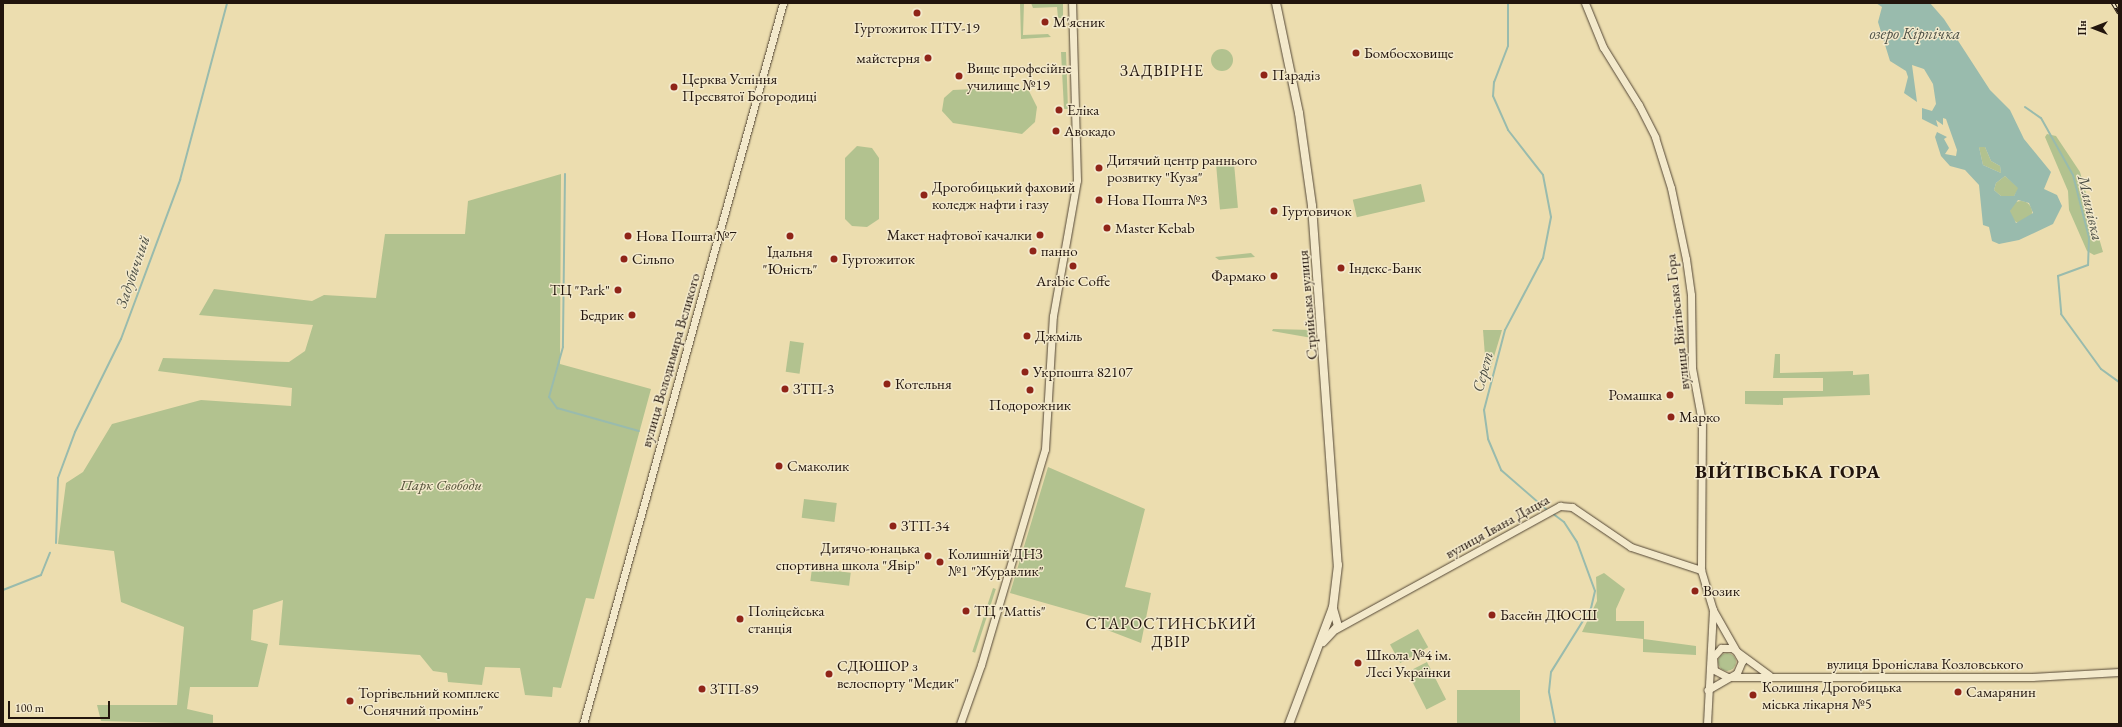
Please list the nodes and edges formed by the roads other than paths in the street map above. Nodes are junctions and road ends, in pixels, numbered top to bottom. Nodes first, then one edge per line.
1 (783, 3) edge
2 (1072, 3) edge
3 (1276, 3) edge
4 (1585, 3) edge
5 (1701, 570) junction
6 (1333, 607) junction
7 (1713, 610) junction
8 (1328, 623) junction
9 (1337, 625) junction
10 (1322, 644) junction
11 (1739, 653) junction
12 (1712, 661) junction
13 (2119, 672) edge
14 (1769, 675) junction
15 (1732, 676) junction
16 (1707, 690) junction
17 (583, 724) edge
18 (960, 724) edge
19 (1289, 724) edge
20 (1706, 724) edge

1 - 17 street, вулиця Володимира Великого
2 - 18 street
3 - 6 main road, Стрийська вулиця
4 - 5 street, вулиця Війтівська Гора
5 - 7 street, вулиця Війтівська Гора
5 - 9 street, вулиця Івана Дацка
6 - 8 main road, Стрийська вулиця
6 - 9 main road, Стрийська вулиця
7 - 11 street, вулиця Війтівська Гора
7 - 12 street, вулиця Війтівська Гора
8 - 9 main road
8 - 10 main road, Стрийська вулиця
9 - 10 main road, Стрийська вулиця
10 - 19 main road, Стрийська вулиця
11 - 12 street
11 - 14 street
11 - 15 street
12 - 15 street
12 - 16 street, вулиця Війтівська Гора
13 - 14 street, вулиця Броніслава Козловського
14 - 15 street, вулиця Броніслава Козловського
15 - 16 street
16 - 20 street, вулиця Війтівська Гора

